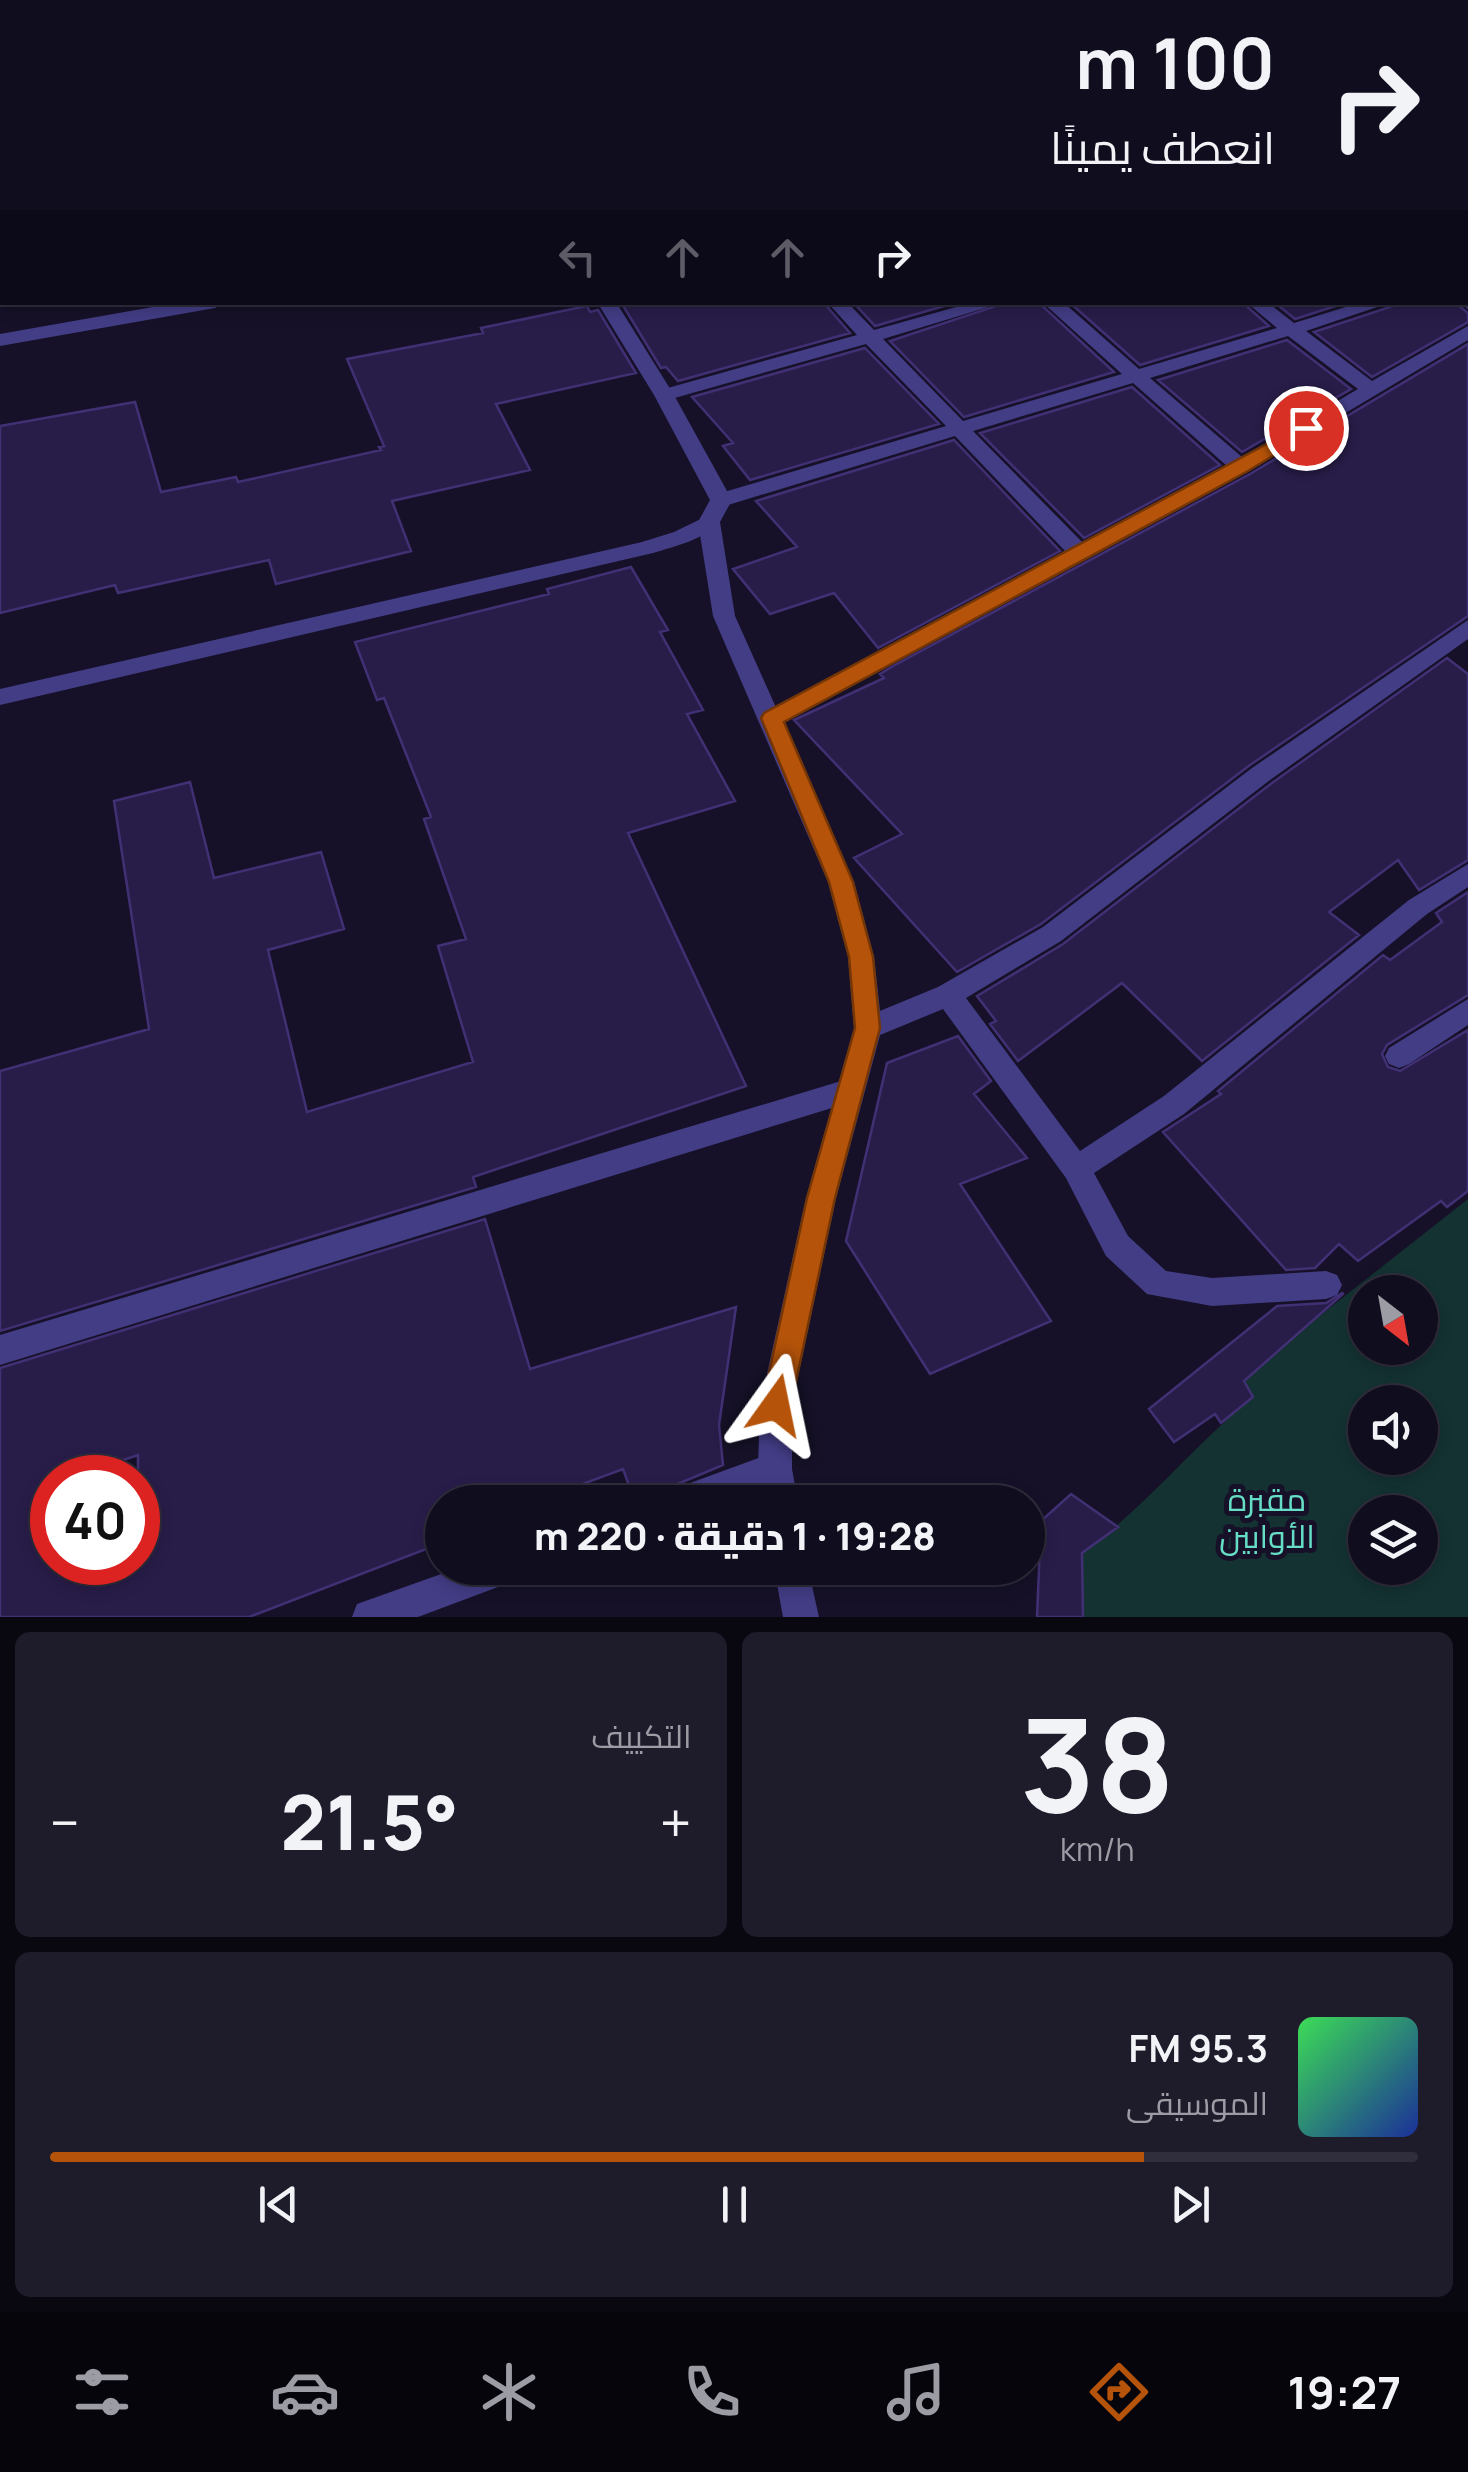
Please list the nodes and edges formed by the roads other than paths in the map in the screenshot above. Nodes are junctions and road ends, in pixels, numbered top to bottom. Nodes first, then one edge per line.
1 (198, 305) edge
2 (608, 305) edge
3 (839, 305) edge
4 (986, 305) edge
5 (1054, 305) edge
6 (1259, 305) edge
7 (1373, 305) edge
8 (1291, 330) junction
9 (1468, 332) edge
10 (870, 339) junction
11 (0, 340) edge
12 (1134, 376) junction
13 (1370, 389) junction
14 (664, 395) junction
15 (958, 431) junction
16 (1242, 467) junction
17 (715, 511) junction
18 (1082, 554) junction
19 (1468, 628) edge
20 (0, 698) edge
21 (772, 718) junction
22 (1468, 874) edge
23 (948, 995) junction
24 (1468, 1010) edge
25 (868, 1028) junction
26 (1400, 1056) dead end
27 (851, 1090) junction
28 (1076, 1169) junction
29 (1326, 1285) dead end
30 (0, 1350) edge
31 (775, 1468) junction
32 (728, 1485) edge
33 (778, 1485) edge
34 (459, 1585) edge
35 (795, 1585) edge
36 (370, 1617) edge
37 (801, 1617) edge

1 - 11 street
2 - 14 street
3 - 10 street
4 - 10 street
5 - 12 street
6 - 8 street
7 - 8 street
8 - 12 street
8 - 13 street
9 - 13 street
10 - 14 street
10 - 15 street
12 - 15 street
12 - 16 street
13 - 16 street
14 - 17 street
15 - 17 street
15 - 18 street
16 - 18 street
17 - 20 street
17 - 21 street
18 - 21 street
19 - 23 street
21 - 25 street
22 - 28 street
23 - 25 street
23 - 28 street
24 - 26 street
25 - 27 street
27 - 30 street
27 - 31 street
28 - 29 street
31 - 32 street
31 - 33 street
34 - 36 street
35 - 37 street

